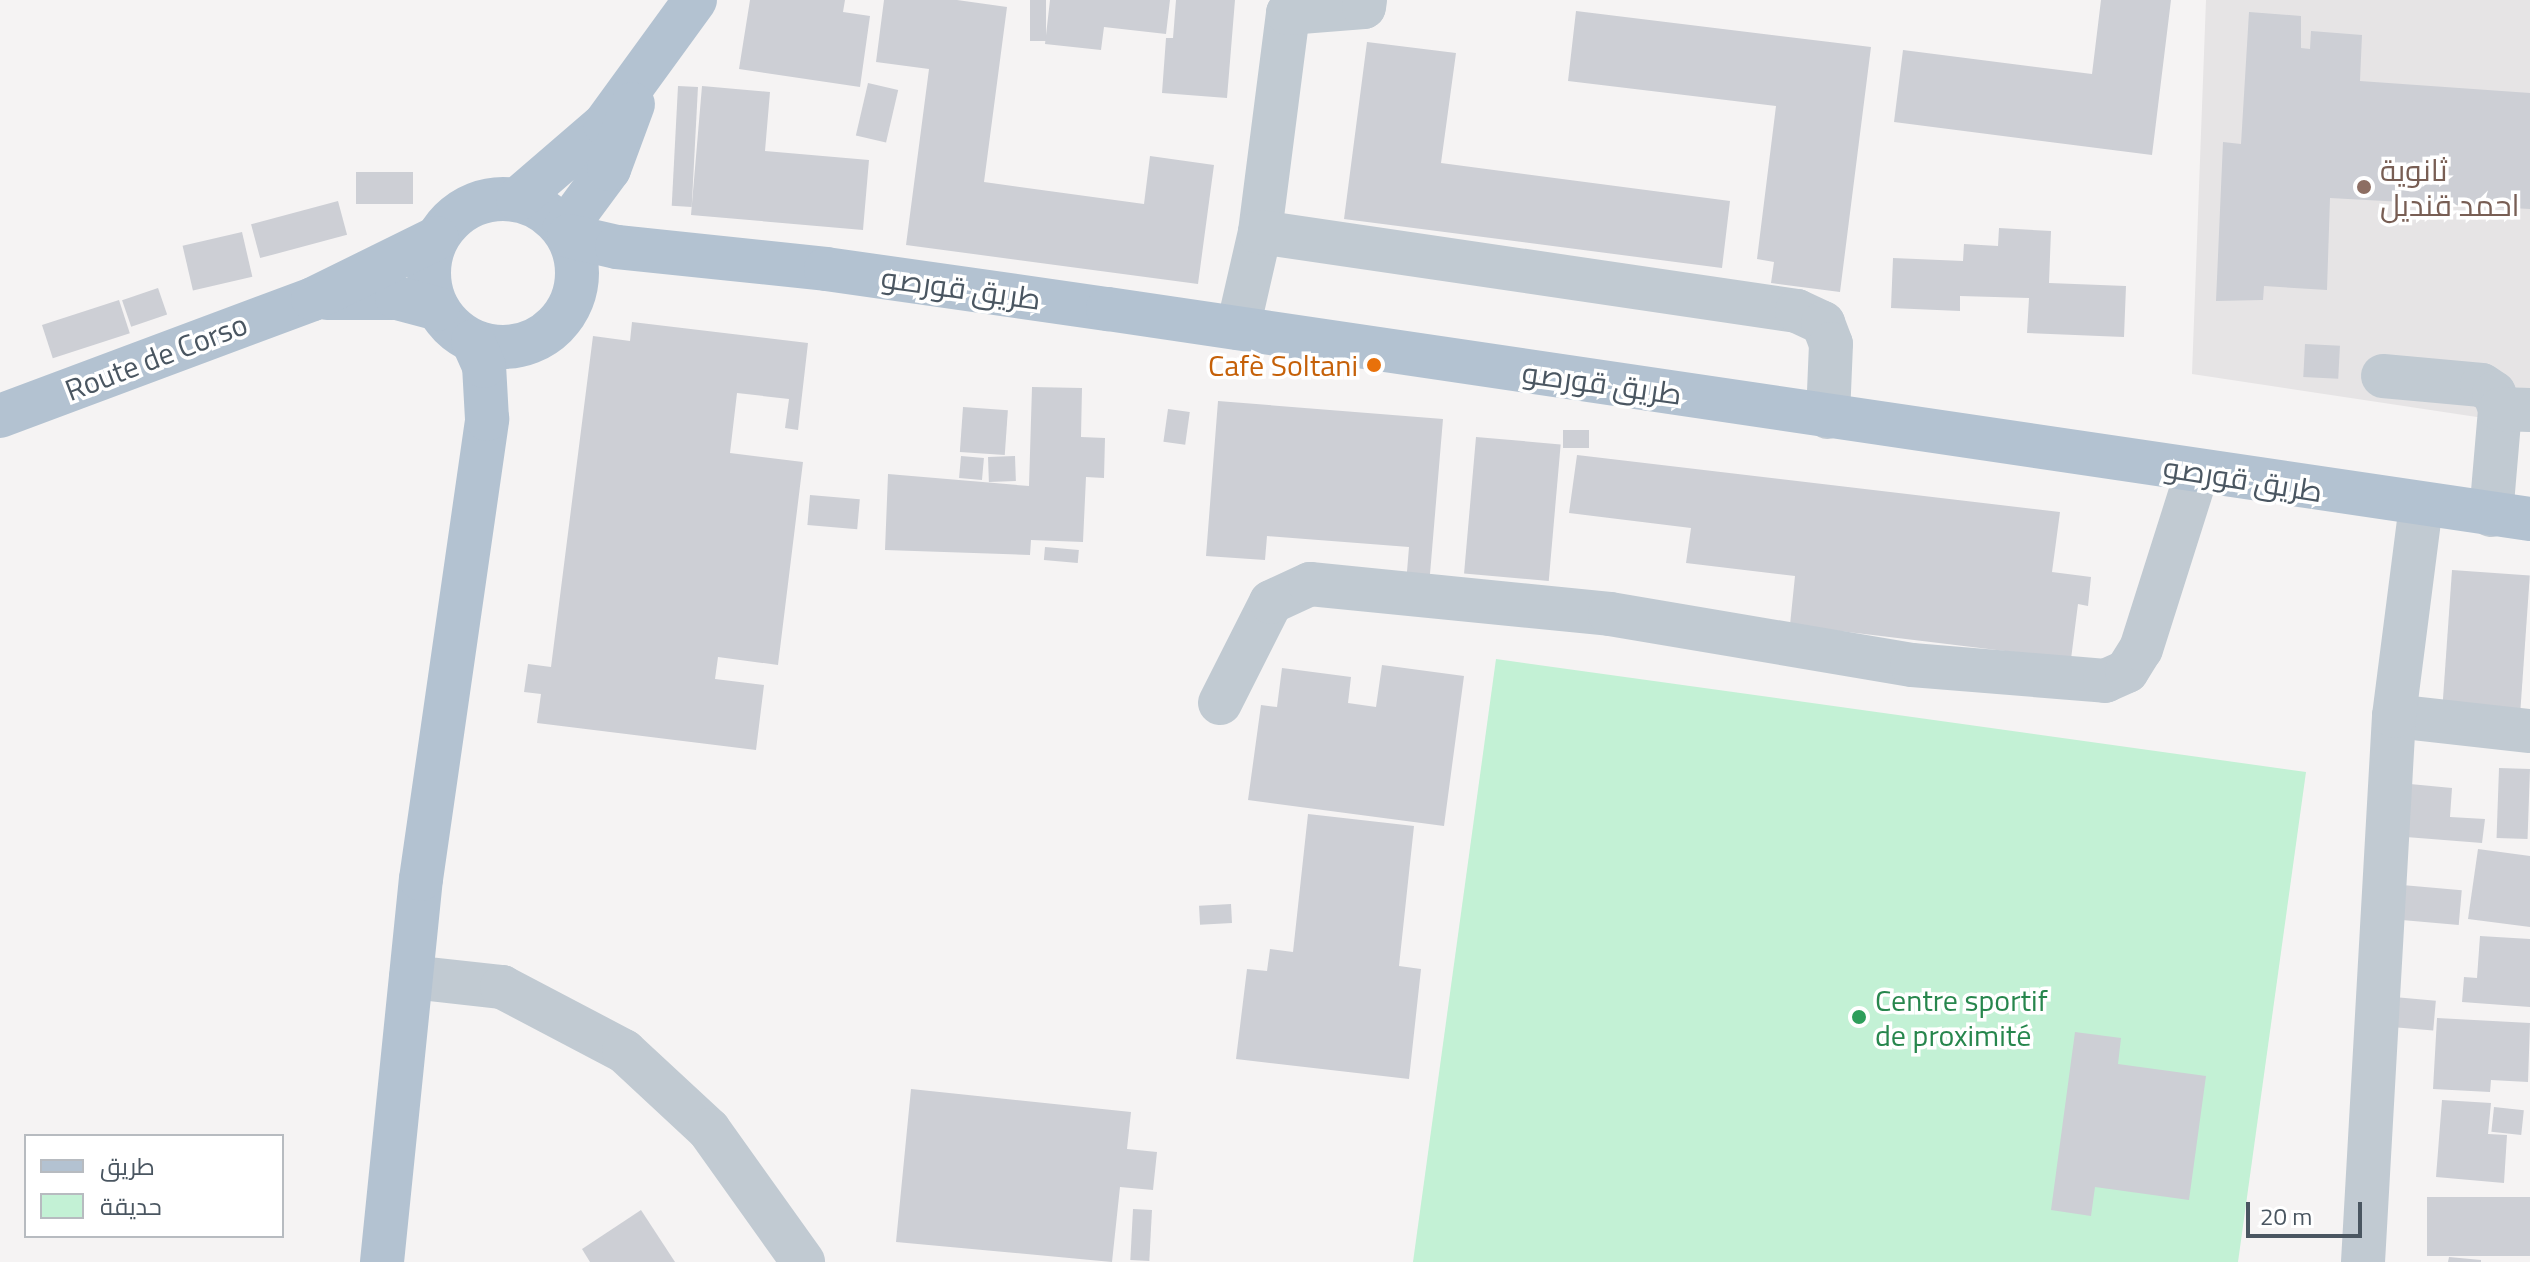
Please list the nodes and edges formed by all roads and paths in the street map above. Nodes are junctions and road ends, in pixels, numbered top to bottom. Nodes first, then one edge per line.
1 (695, 0) edge
2 (1365, 0) edge
3 (649, 61) junction
4 (518, 199) junction
5 (1260, 232) junction
6 (566, 233) junction
7 (437, 238) junction
8 (674, 254) junction
9 (575, 289) junction
10 (313, 299) junction
11 (438, 309) junction
12 (1238, 328) junction
13 (473, 341) junction
14 (530, 342) junction
15 (2383, 376) dead end
16 (2515, 409) edge
17 (0, 416) edge
18 (1828, 417) junction
19 (487, 419) junction
20 (2197, 472) junction
21 (2421, 506) junction
22 (2510, 517) edge
23 (1220, 703) dead end
24 (2394, 716) junction
25 (2530, 731) edge
26 (411, 977) junction
27 (382, 1262) edge
28 (803, 1262) edge
29 (2363, 1262) edge

1 - 3 main road
2 - 5 street
3 - 4 main road
3 - 6 main road
4 - 6 main road
4 - 7 main road
5 - 12 street
5 - 18 street
6 - 8 main road
6 - 9 main road
7 - 10 main road, Route de Corso
7 - 11 main road
8 - 9 main road
8 - 12 main road, طريق قورصو
9 - 14 main road
10 - 11 main road, Route de Corso
10 - 17 main road, Route de Corso
11 - 13 main road
12 - 18 main road, طريق قورصو
13 - 14 main road
13 - 19 main road
14 - 19 main road
15 - 16 street
16 - 22 street
18 - 20 main road, طريق قورصو
19 - 26 main road
20 - 21 main road, طريق قورصو
20 - 23 street
21 - 22 main road, طريق قورصو
21 - 24 street
24 - 25 street
24 - 29 street
26 - 27 main road
26 - 28 street

